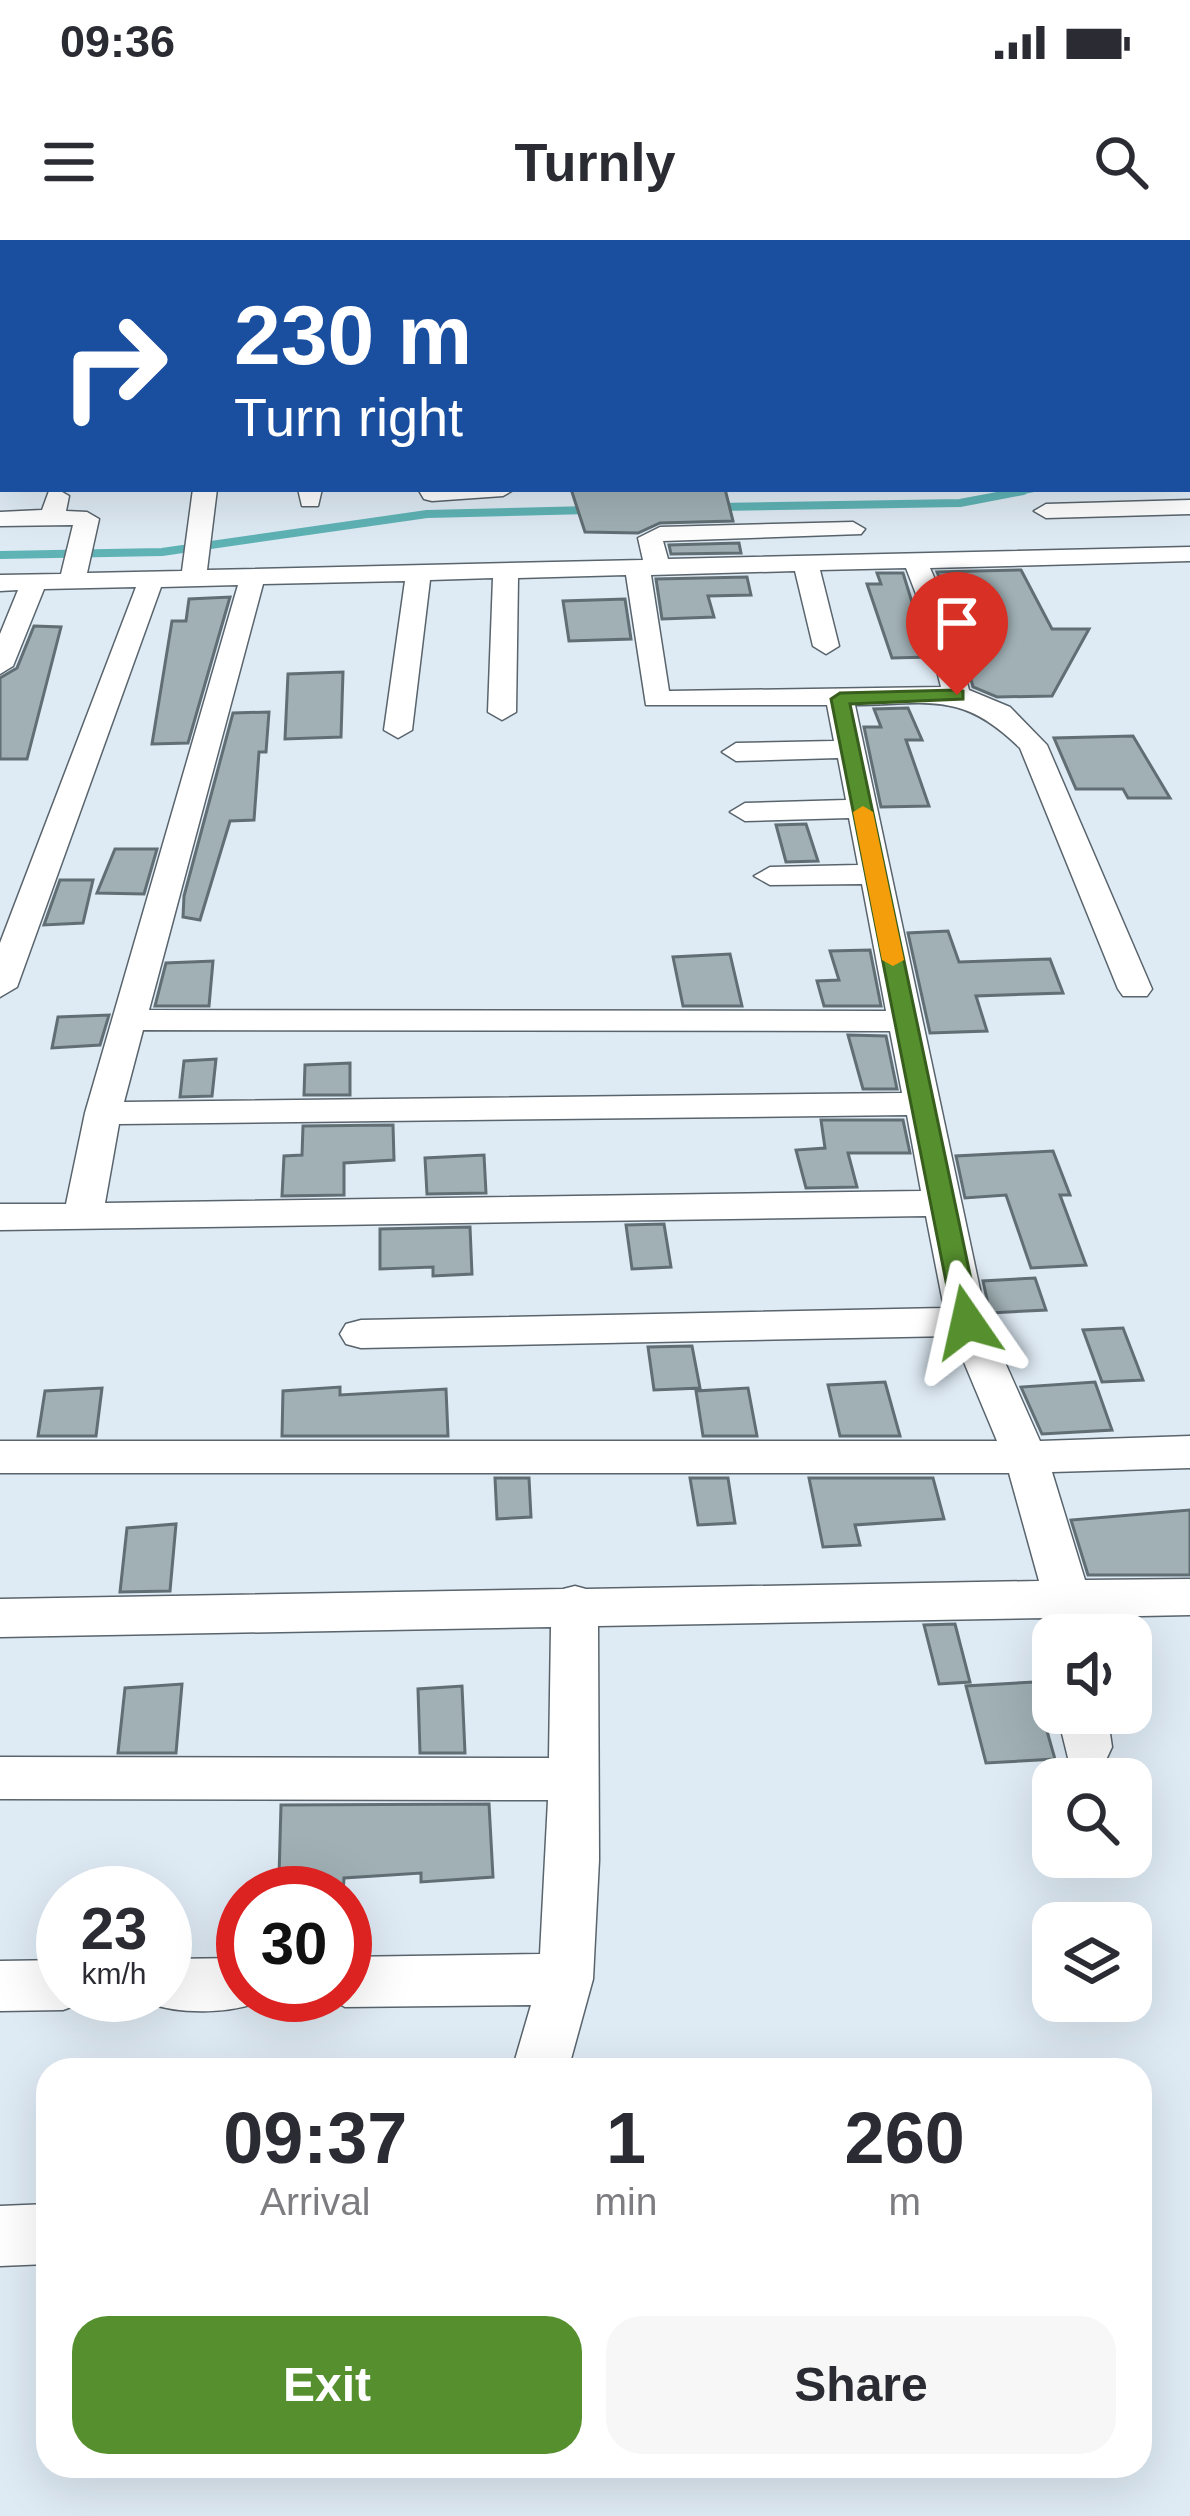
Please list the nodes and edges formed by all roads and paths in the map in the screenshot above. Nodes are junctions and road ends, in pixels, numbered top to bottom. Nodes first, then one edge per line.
1 (57, 492) edge
2 (205, 492) edge
3 (1190, 507) edge
4 (1046, 512) dead end
5 (47, 517) junction
6 (0, 519) edge
7 (853, 529) dead end
8 (1190, 554) edge
9 (915, 561) junction
10 (806, 564) junction
11 (648, 568) junction
12 (506, 572) junction
13 (418, 574) junction
14 (252, 578) junction
15 (193, 579) junction
16 (151, 580) junction
17 (72, 582) junction
18 (0, 583) edge
19 (34, 583) junction
20 (826, 646) dead end
21 (0, 666) edge
22 (957, 695) junction
23 (840, 699) junction
24 (502, 712) dead end
25 (398, 730) dead end
26 (850, 749) junction
27 (736, 752) dead end
28 (862, 808) junction
29 (745, 812) dead end
30 (875, 874) junction
31 (770, 875) dead end
32 (0, 988) edge
33 (1135, 988) dead end
34 (129, 1020) junction
35 (905, 1021) junction
36 (924, 1105) junction
37 (103, 1113) junction
38 (944, 1203) junction
39 (0, 1216) edge
40 (83, 1216) junction
41 (967, 1322) junction
42 (361, 1334) dead end
43 (1190, 1452) edge
44 (0, 1457) edge
45 (1026, 1457) junction
46 (1190, 1597) edge
47 (575, 1604) junction
48 (1068, 1614) edge
49 (1087, 1614) edge
50 (1032, 1616) edge
51 (0, 1618) edge
52 (0, 1778) edge
53 (574, 1779) junction
54 (566, 1979) junction
55 (372, 1982) edge
56 (36, 1985) edge
57 (0, 1986) edge
58 (543, 2058) edge
59 (36, 2234) edge
60 (0, 2236) edge

1 - 5 street
2 - 15 street
3 - 4 street
5 - 6 street
5 - 17 street
7 - 11 street
8 - 9 street
9 - 10 street
9 - 22 street
10 - 11 street
10 - 20 street
11 - 12 street
11 - 23 street
12 - 13 street
12 - 24 street
13 - 14 street
13 - 25 street
14 - 15 street
14 - 34 street
15 - 16 street
16 - 17 street
16 - 32 street
17 - 19 street
18 - 19 street
19 - 21 street
22 - 23 street
22 - 33 street
23 - 26 street
26 - 27 street
26 - 28 street
28 - 29 street
28 - 30 street
30 - 31 street
30 - 35 street
34 - 35 street
34 - 37 street
35 - 36 street
36 - 37 street
36 - 38 street
37 - 40 street
38 - 40 street
38 - 41 street
39 - 40 street
41 - 42 street
41 - 45 street
43 - 45 street
44 - 45 street
45 - 48 street
46 - 49 street
47 - 50 street
47 - 51 street
47 - 53 street
52 - 53 street
53 - 54 street
54 - 55 street
54 - 58 street
56 - 57 street
59 - 60 street

